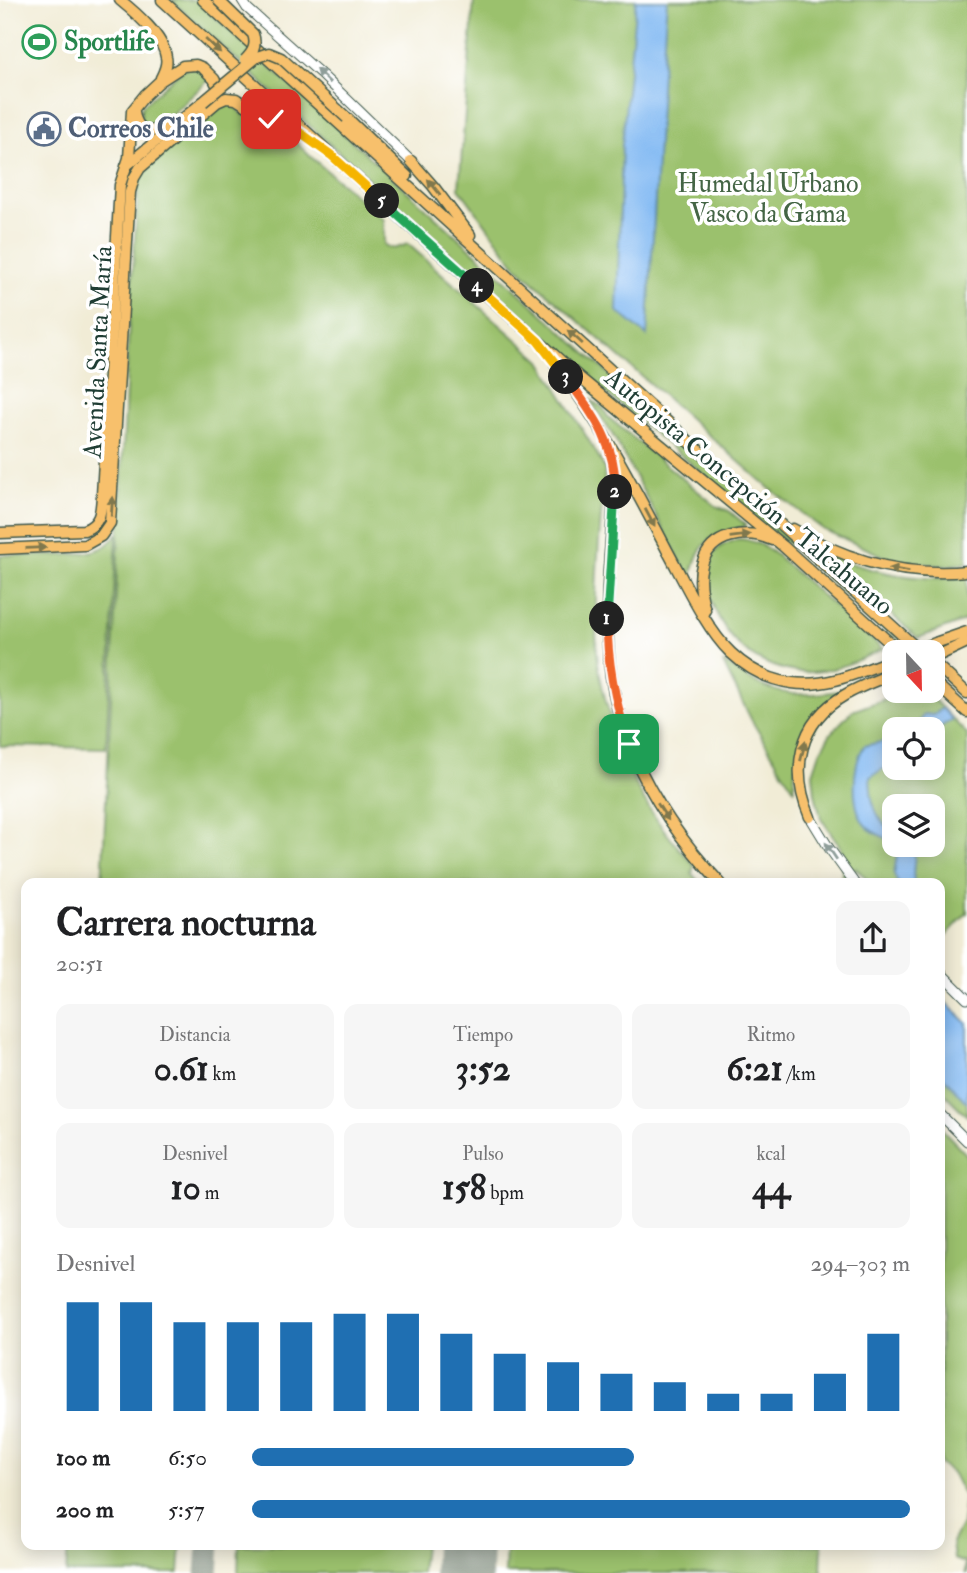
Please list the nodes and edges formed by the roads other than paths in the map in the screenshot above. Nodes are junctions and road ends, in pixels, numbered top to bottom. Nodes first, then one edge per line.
1 (120, 0) edge
2 (162, 0) edge
3 (203, 0) edge
4 (218, 0) edge
5 (242, 0) edge
6 (160, 81) junction
7 (202, 100) junction
8 (216, 102) junction
9 (135, 106) junction
10 (331, 155) junction
11 (411, 161) joint
12 (126, 166) junction
13 (438, 213) junction
14 (484, 254) junction
15 (538, 341) junction
16 (606, 436) junction
17 (770, 515) junction
18 (0, 533) edge
19 (783, 546) junction
20 (0, 549) edge
21 (967, 571) edge
22 (712, 628) junction
23 (967, 632) edge
24 (887, 640) edge
25 (908, 640) edge
26 (944, 640) edge
27 (967, 642) edge
28 (945, 654) edge
29 (882, 664) edge
30 (945, 672) edge
31 (882, 678) edge
32 (945, 692) edge
33 (967, 693) edge
34 (967, 712) edge
35 (810, 817) joint
36 (716, 878) edge
37 (851, 878) edge
38 (945, 977) edge
39 (967, 999) edge
40 (945, 1119) edge
41 (967, 1141) edge

1 - 6 main road
2 -> 10 main road, Autopista Concepción - Talcahuano
3 - 13 main road, Autopista Concepción - Talcahuano
4 - 7 main road, bridge
11 -> 5 street
6 - 8 main road
6 - 9 main road
7 - 9 main road
7 - 12 main road
7 - 13 main road, bridge
8 - 10 main road
20 -> 8 main road, Avenida Santa María
9 - 12 main road, Avenida Santa María
10 - 15 main road, Autopista Concepción - Talcahuano
14 -> 11 main road
12 - 18 main road, Avenida Santa María
13 - 14 main road, Autopista Concepción - Talcahuano
17 -> 14 main road, Autopista Concepción - Talcahuano
15 - 16 main road
15 - 19 main road, Autopista Concepción - Talcahuano
16 -> 22 main road
16 -> 36 main road
21 -> 17 main road
17 - 25 main road, Autopista Concepción - Talcahuano
22 -> 19 main road
19 - 24 main road, Autopista Concepción - Talcahuano
22 - 29 main road
23 - 26 main road, bridge
27 - 28 main road
30 - 33 main road
35 -> 31 main road
32 - 34 main road
37 -> 35 street
38 - 39 street
40 - 41 street

